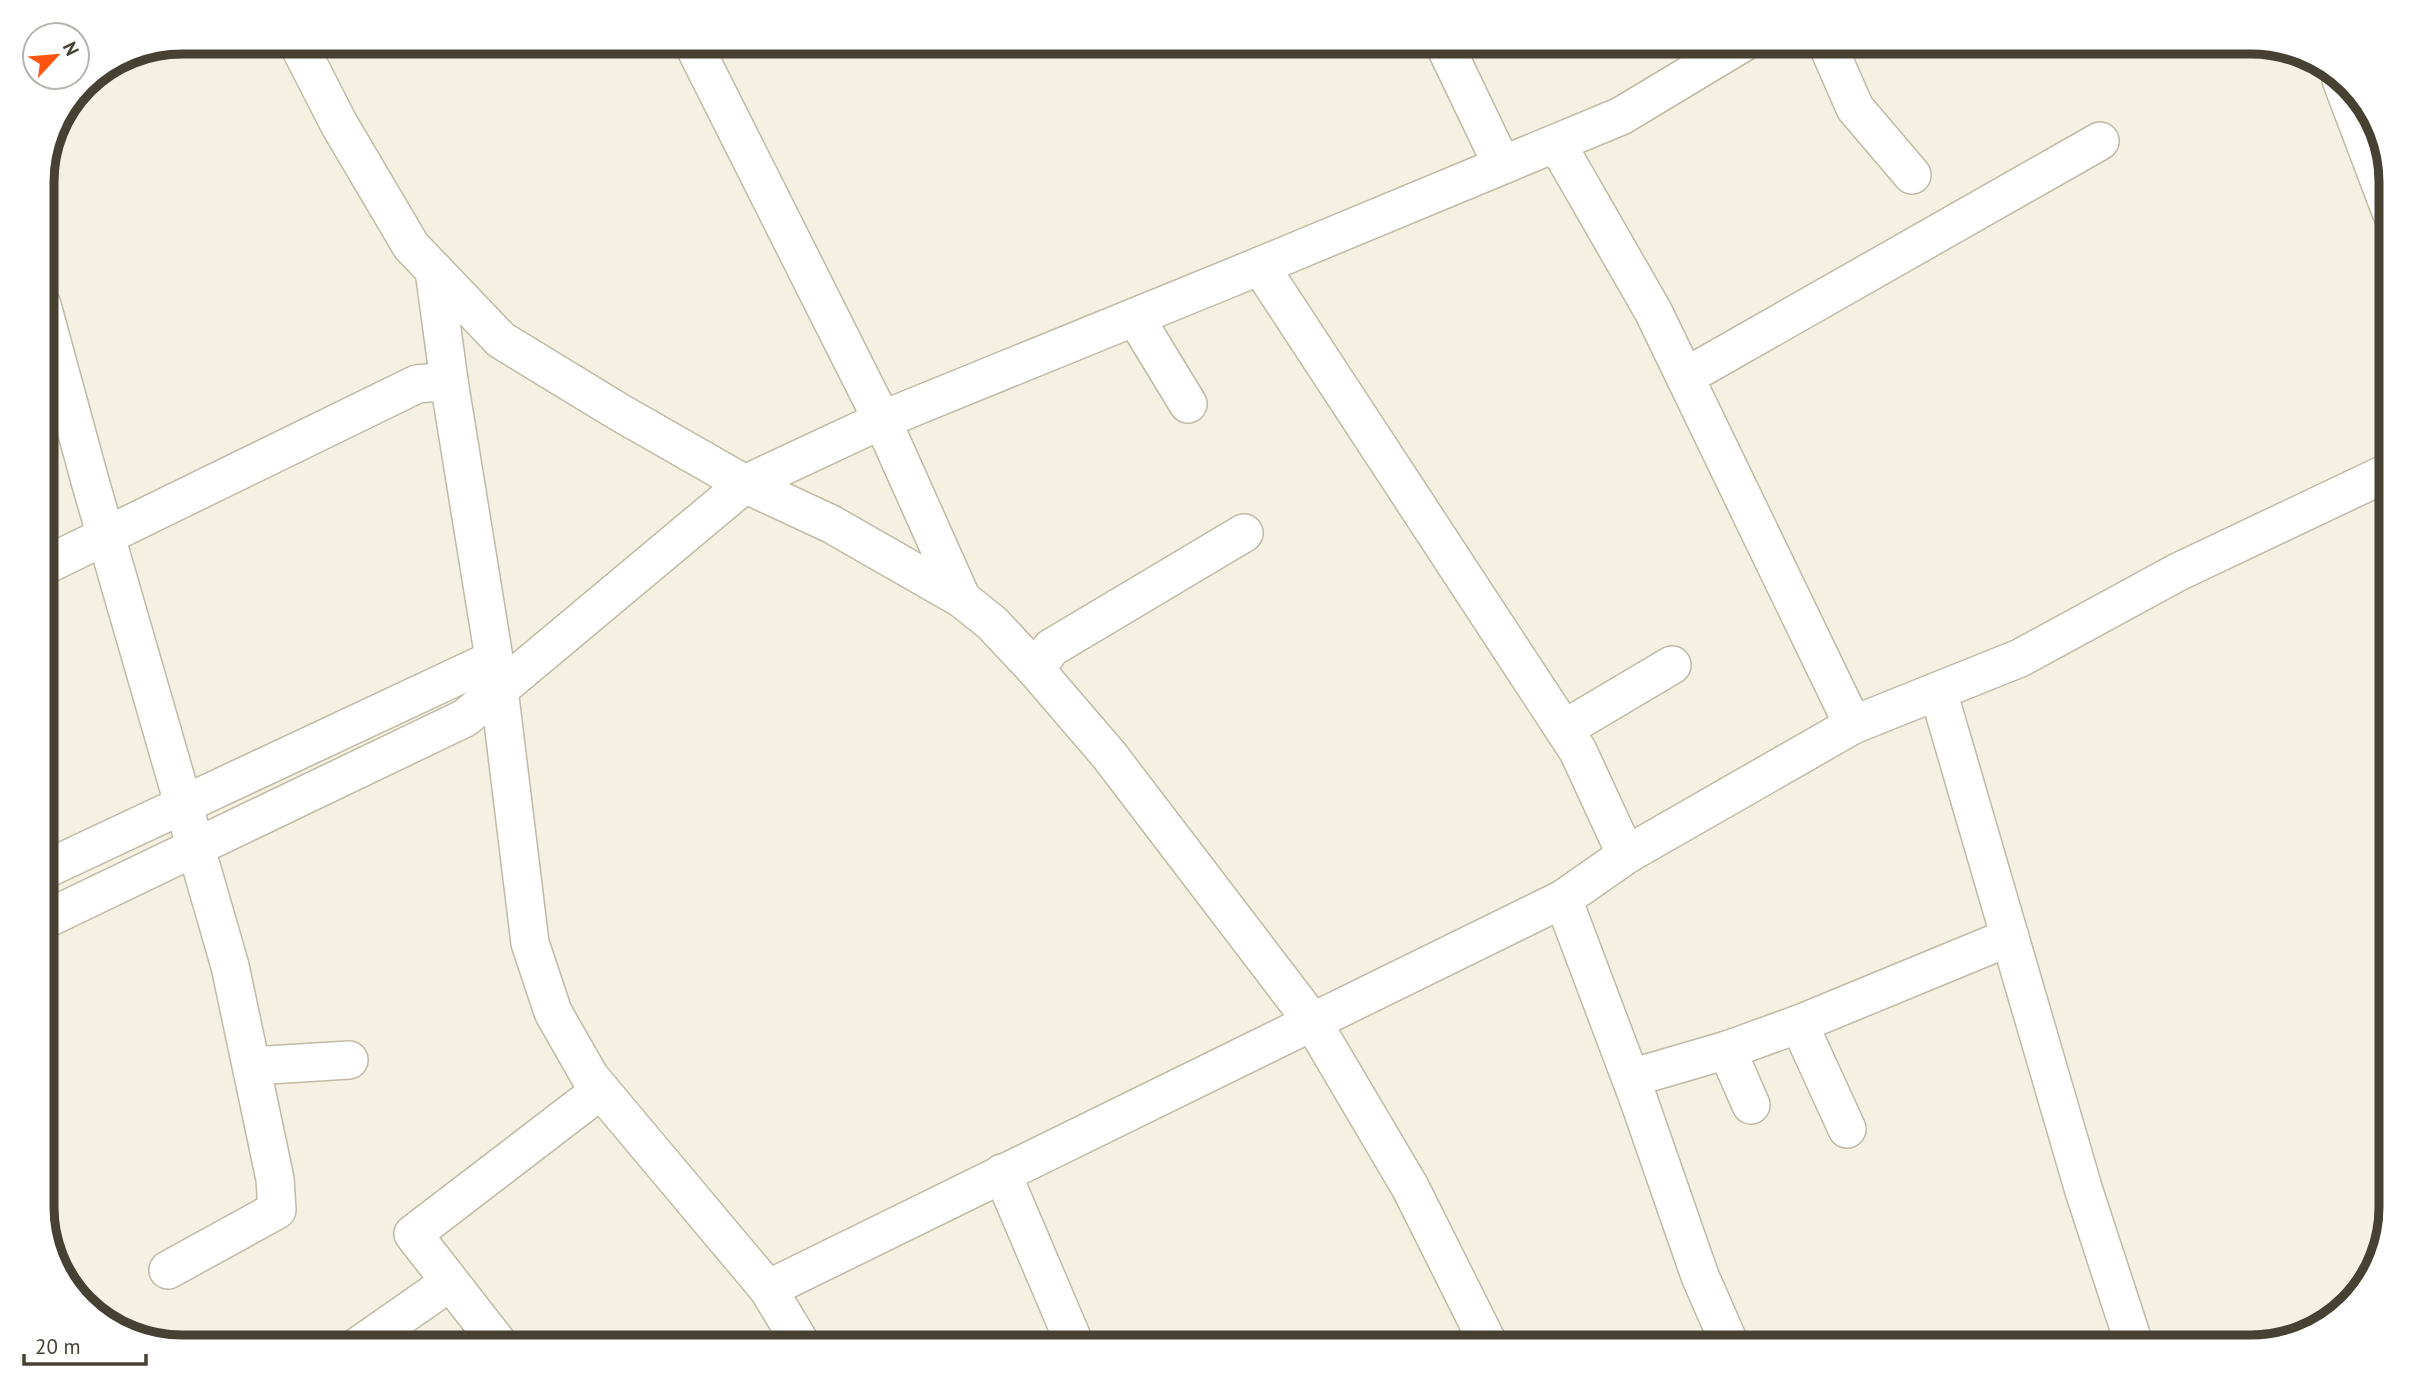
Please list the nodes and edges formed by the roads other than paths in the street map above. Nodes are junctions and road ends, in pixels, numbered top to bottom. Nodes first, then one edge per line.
1 (303, 54) edge
2 (698, 54) edge
3 (1449, 54) edge
4 (1724, 54) edge
5 (1831, 54) edge
6 (2366, 127) edge
7 (2100, 141) dead end
8 (1557, 144) junction
9 (2377, 163) edge
10 (1502, 165) junction
11 (1912, 175) dead end
12 (1260, 266) junction
13 (434, 270) junction
14 (1135, 317) junction
15 (55, 352) edge
16 (1685, 377) junction
17 (449, 381) junction
18 (1188, 404) dead end
19 (882, 420) junction
20 (2378, 477) edge
21 (746, 484) junction
22 (1244, 533) dead end
23 (106, 536) junction
24 (55, 562) edge
25 (962, 599) junction
26 (1672, 665) dead end
27 (1036, 670) junction
28 (496, 674) junction
29 (1938, 691) junction
30 (1853, 725) junction
31 (1563, 729) junction
32 (184, 803) junction
33 (197, 847) junction
34 (1626, 855) junction
35 (55, 865) edge
36 (1563, 899) junction
37 (55, 915) edge
38 (2010, 937) junction
39 (1312, 1021) junction
40 (1799, 1024) junction
41 (1727, 1050) junction
42 (349, 1060) dead end
43 (252, 1066) junction
44 (1631, 1078) junction
45 (601, 1090) junction
46 (1751, 1105) dead end
47 (1847, 1129) dead end
48 (1002, 1173) junction
49 (168, 1270) dead end
50 (450, 1283) junction
51 (768, 1289) junction
52 (374, 1335) edge
53 (491, 1335) edge
54 (796, 1335) edge
55 (1071, 1335) edge
56 (1484, 1335) edge
57 (1726, 1335) edge
58 (2132, 1335) edge

1 - 13 street
2 - 19 street
3 - 10 street
4 - 8 street
5 - 11 street
6 - 9 street
7 - 16 street
8 - 10 street
8 - 16 street
10 - 12 street
12 - 14 street
12 - 31 street
13 - 17 street
13 - 21 street
14 - 18 street
14 - 19 street
15 - 23 street
16 - 30 street
17 - 23 street
17 - 28 street
19 - 21 street
19 - 25 street
20 - 29 street
21 - 25 street
21 - 28 street
22 - 27 street
23 - 24 street
23 - 32 street
25 - 27 street
26 - 31 street
27 - 39 street
28 - 32 street
28 - 33 street
28 - 45 street
29 - 30 street
29 - 38 street
30 - 34 street
31 - 34 street
32 - 33 street
32 - 35 street
33 - 37 street
33 - 43 street
34 - 36 street
36 - 39 street
36 - 44 street
38 - 40 street
38 - 58 street
39 - 48 street
39 - 56 street
40 - 41 street
40 - 47 street
41 - 44 street
41 - 46 street
42 - 43 street
43 - 49 street
44 - 57 street
45 - 50 street
45 - 51 street
48 - 51 street
48 - 55 street
50 - 52 street
50 - 53 street
51 - 54 street

